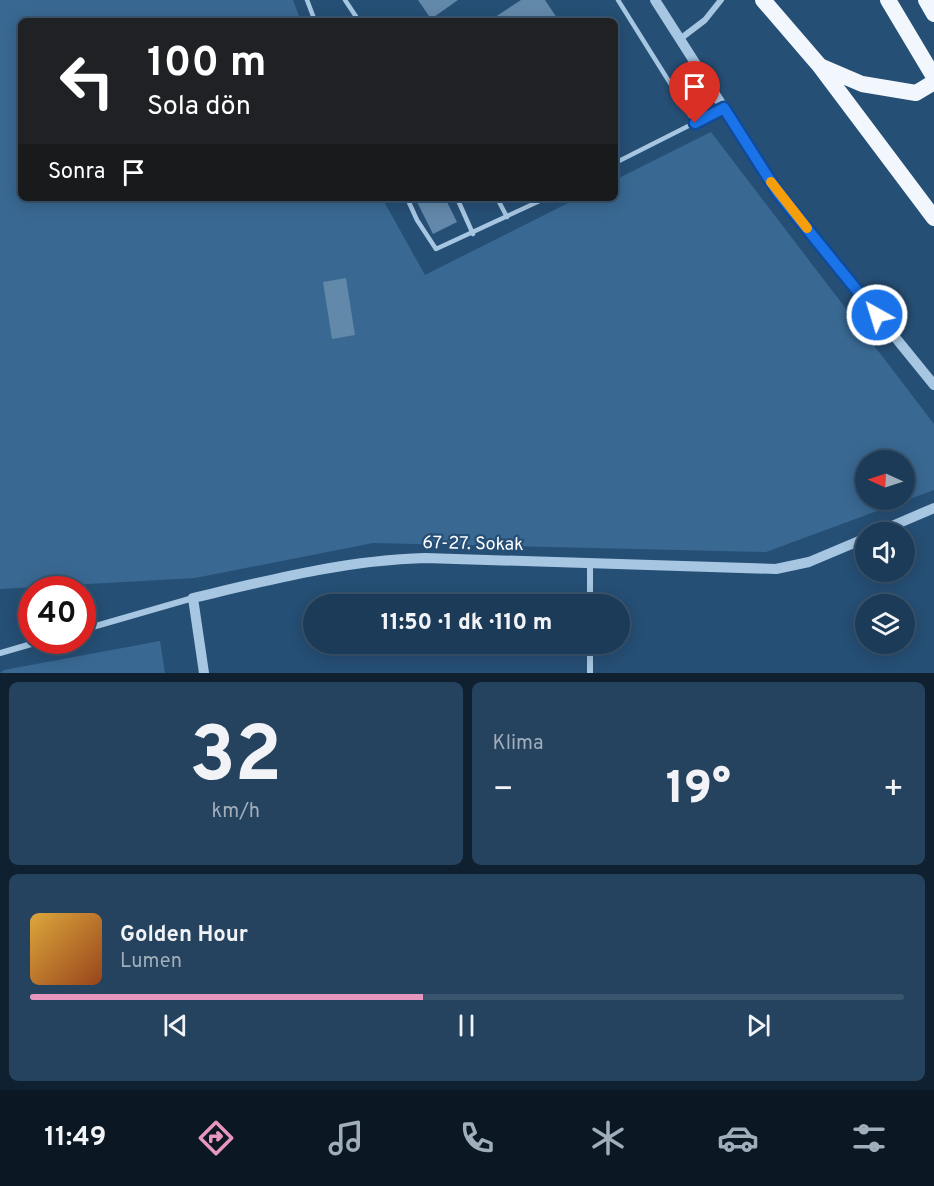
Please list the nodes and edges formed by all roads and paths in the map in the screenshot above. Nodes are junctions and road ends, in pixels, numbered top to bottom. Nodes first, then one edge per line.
1 (307, 0) edge
2 (345, 0) edge
3 (618, 0) edge
4 (656, 0) edge
5 (721, 0) edge
6 (763, 0) edge
7 (888, 0) edge
8 (926, 0) edge
9 (934, 14) edge
10 (314, 18) edge
11 (357, 18) edge
12 (680, 39) junction
13 (819, 65) junction
14 (933, 76) edge
15 (724, 108) junction
16 (695, 123) junction
17 (618, 162) edge
18 (408, 201) edge
19 (458, 201) edge
20 (499, 201) edge
21 (540, 201) edge
22 (507, 217) junction
23 (934, 218) edge
24 (473, 234) junction
25 (934, 385) edge
26 (934, 508) edge
27 (901, 522) edge
28 (855, 543) edge
29 (590, 563) junction
30 (590, 594) edge
31 (193, 598) junction
32 (96, 626) edge
33 (18, 648) edge
34 (0, 653) edge
35 (590, 654) edge
36 (204, 673) edge
37 (590, 673) edge

1 - 10 lane
2 - 11 lane
3 - 16 lane
4 - 12 street
5 - 12 street
6 - 13 highway
7 - 14 highway
8 - 9 highway
12 - 15 street
13 - 14 highway
13 - 23 highway
15 - 16 lane
15 - 25 street
16 - 17 lane
18 - 24 lane
19 - 24 lane
20 - 22 lane
21 - 22 lane
22 - 24 lane
26 - 27 street
28 - 29 street, 67-27. Sokak
29 - 30 street
29 - 31 street, 67-27. Sokak
31 - 32 street, 67-27. Sokak
31 - 36 street
33 - 34 street
35 - 37 street

